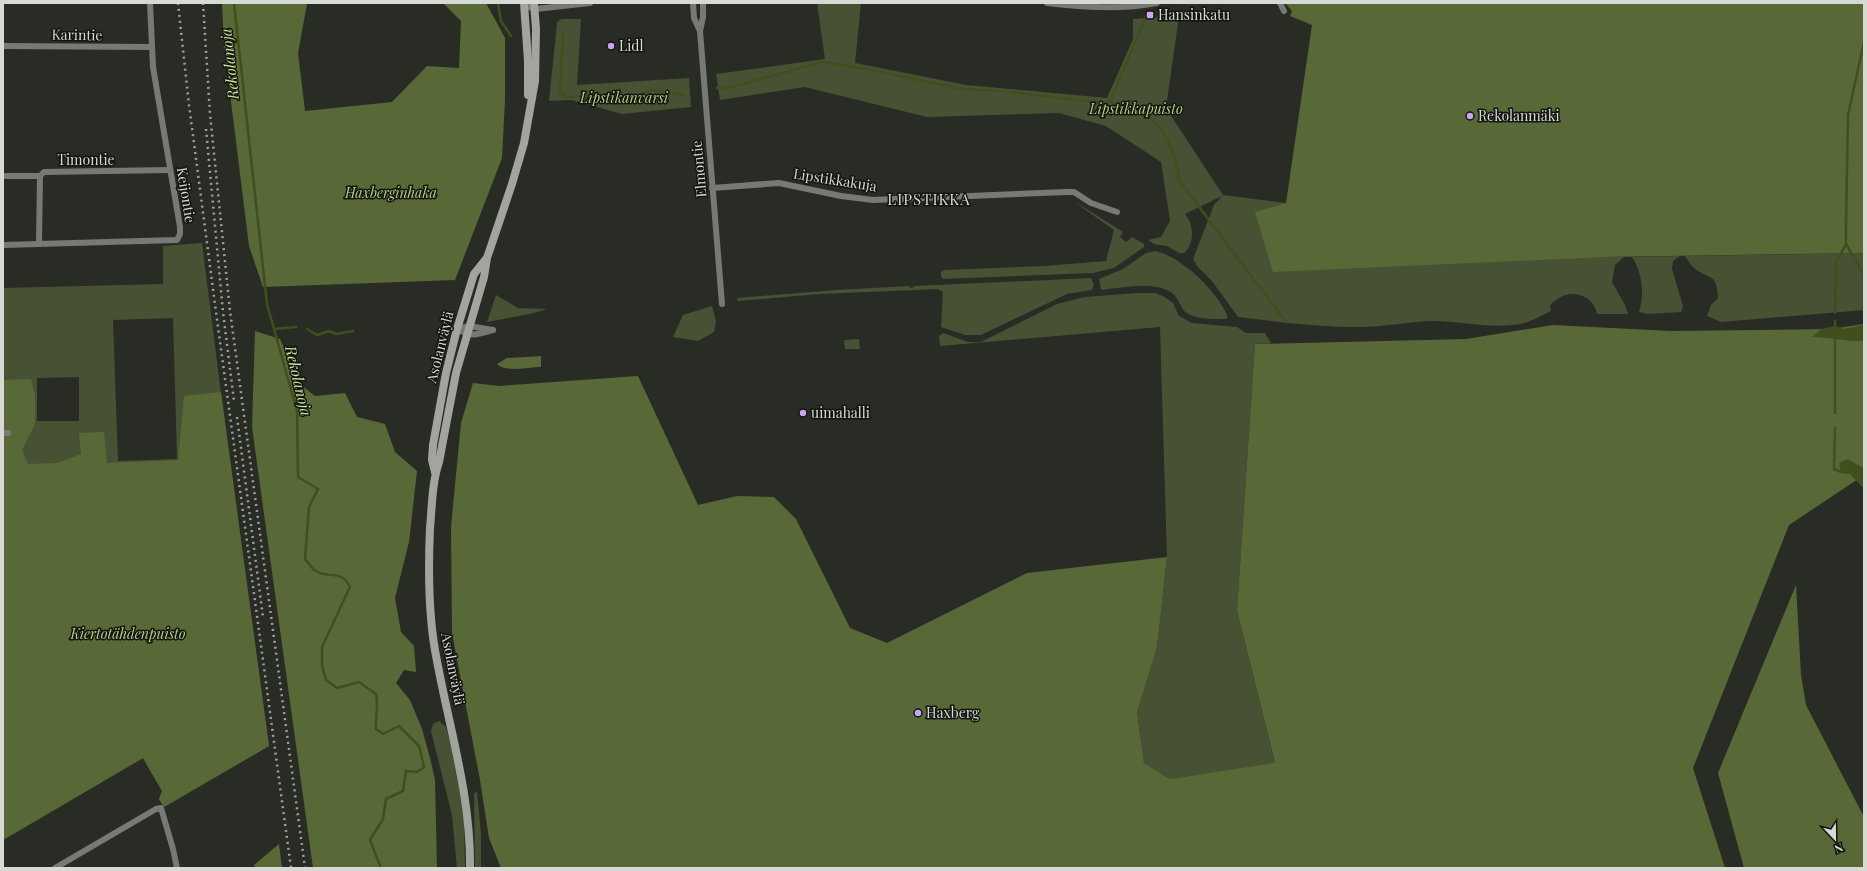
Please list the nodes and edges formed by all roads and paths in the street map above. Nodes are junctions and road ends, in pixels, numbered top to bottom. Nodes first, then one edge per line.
1 (150, 3) edge
2 (590, 3) edge
3 (693, 3) edge
4 (704, 3) edge
5 (1047, 3) edge
6 (1157, 3) edge
7 (1280, 3) edge
8 (526, 4) edge
9 (1101, 5) edge
10 (534, 6) edge
11 (1284, 10) dead end
12 (700, 31) junction
13 (3, 46) edge
14 (151, 47) junction
15 (529, 108) junction
16 (170, 170) junction
17 (3, 176) edge
18 (40, 176) junction
19 (712, 188) junction
20 (1117, 212) dead end
21 (39, 244) junction
22 (3, 245) edge
23 (487, 258) junction
24 (722, 304) dead end
25 (457, 329) junction
26 (468, 330) junction
27 (435, 472) junction
28 (55, 868) edge
29 (177, 868) edge
30 (470, 868) edge

1 - 14 street, Keijontie
2 - 10 street
3 - 12 street, Elmontie
4 - 12 street, Elmontie
5 - 9 street
6 - 9 street
7 - 11 street
8 - 10 street
8 - 15 main road, Asolanväylä
10 - 15 main road, Asolanväylä
12 - 19 street, Elmontie
13 - 14 street, Karintie
14 - 16 street, Keijontie
15 - 23 main road, Asolanväylä
16 - 18 street, Timontie
16 - 21 street, Keijontie
17 - 18 street, Timontie
18 - 21 street
19 - 20 street, Lipstikkakuja
19 - 24 street, Elmontie
21 - 22 street, Keijontie
23 - 25 main road, Asolanväylä
23 - 26 main road, Asolanväylä
25 - 26 street
25 - 27 main road, Asolanväylä
26 - 27 main road, Asolanväylä
27 - 30 main road, Asolanväylä
28 - 29 street

